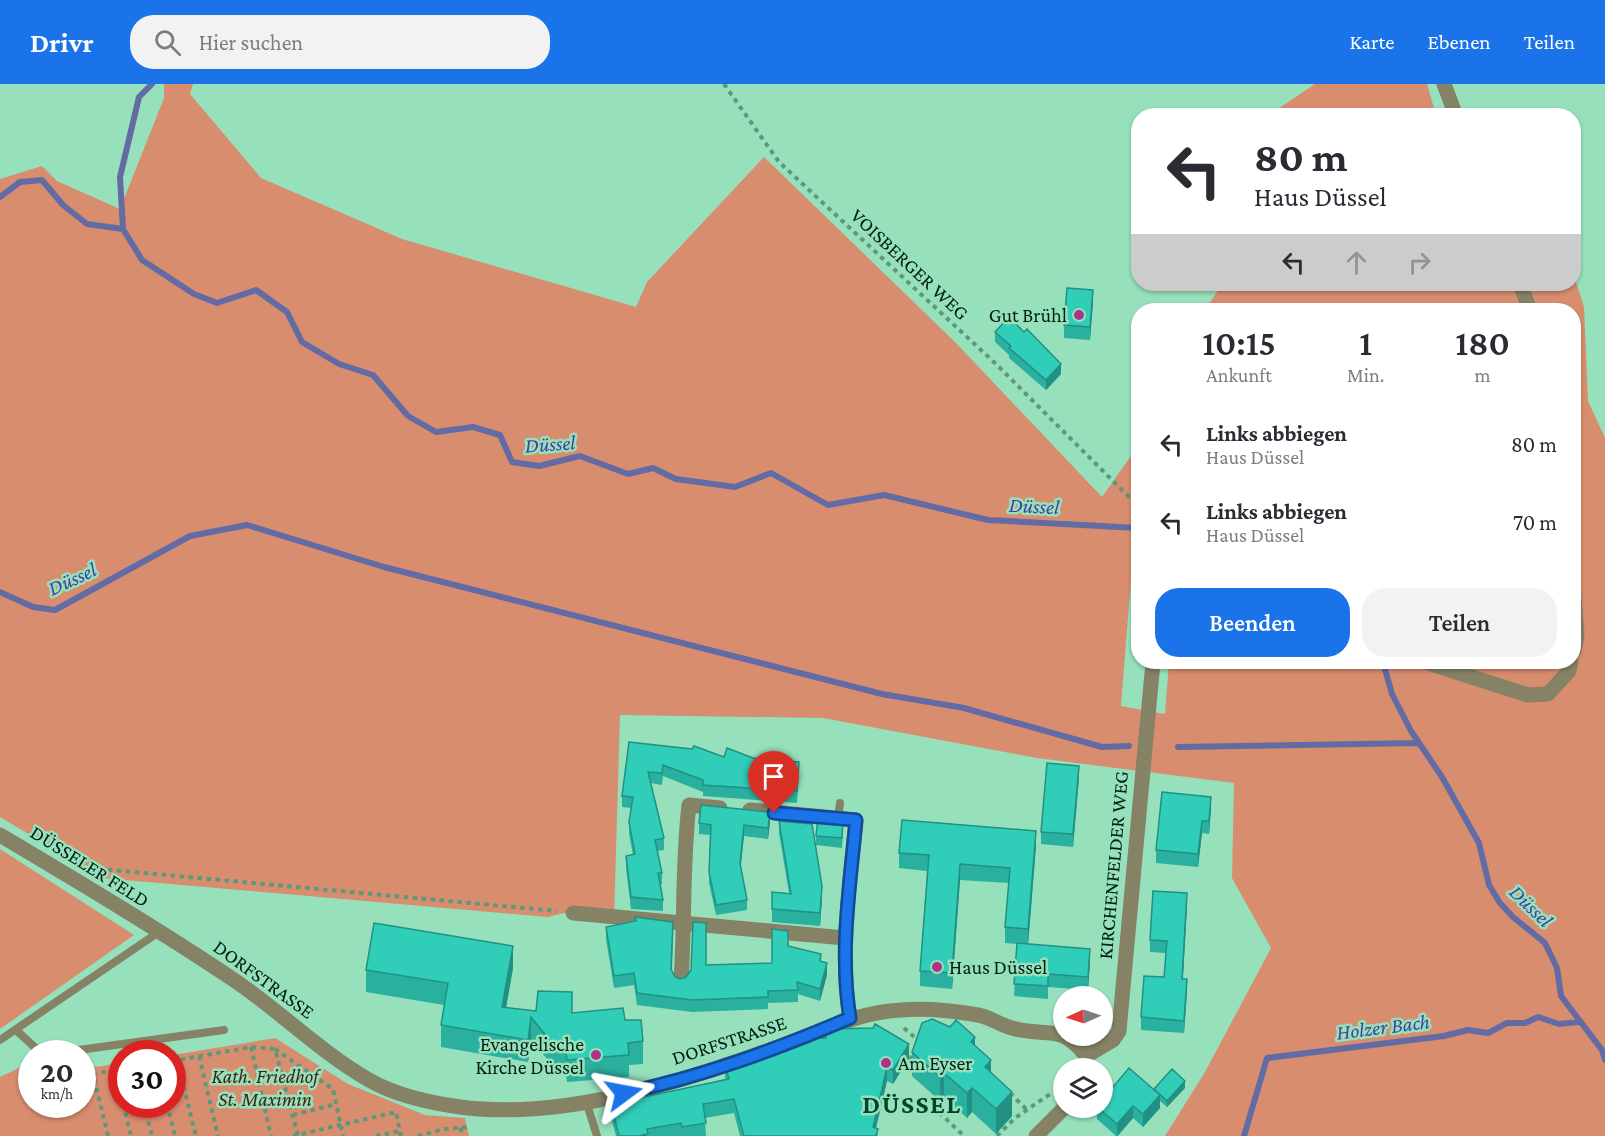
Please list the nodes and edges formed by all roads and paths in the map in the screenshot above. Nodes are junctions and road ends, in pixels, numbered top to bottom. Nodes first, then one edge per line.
1 (724, 84) edge
2 (1444, 84) edge
3 (1453, 108) edge
4 (1131, 499) edge
5 (1152, 669) edge
6 (1447, 669) edge
7 (1569, 669) edge
8 (0, 835) edge
9 (84, 867) dead end
10 (573, 913) joint
11 (685, 923) junction
12 (159, 932) junction
13 (844, 938) junction
14 (681, 981) edge
15 (850, 1018) junction
16 (16, 1030) junction
17 (224, 1030) dead end
18 (928, 1037) edge
19 (0, 1040) edge
20 (27, 1040) edge
21 (251, 1047) junction
22 (96, 1048) edge
23 (274, 1049) junction
24 (199, 1056) junction
25 (186, 1058) edge
26 (1084, 1058) edge
27 (1091, 1058) edge
28 (910, 1060) edge
29 (108, 1072) edge
30 (1004, 1086) edge
31 (1053, 1093) edge
32 (186, 1100) edge
33 (926, 1100) dead end
34 (586, 1101) junction
35 (336, 1104) junction
36 (1027, 1110) junction
37 (293, 1115) junction
38 (126, 1118) edge
39 (148, 1118) edge
40 (170, 1118) edge
41 (1054, 1118) edge
42 (341, 1125) junction
43 (460, 1128) dead end
44 (400, 1133) edge
45 (108, 1136) edge
46 (130, 1136) edge
47 (152, 1136) edge
48 (174, 1136) edge
49 (196, 1136) edge
50 (218, 1136) edge
51 (271, 1136) edge
52 (297, 1136) edge
53 (343, 1136) edge
54 (376, 1136) edge
55 (463, 1136) edge
56 (597, 1136) edge
57 (964, 1136) edge
58 (997, 1136) edge
59 (1036, 1136) edge

1 - 4 path, VOISBERGER WEG
2 - 3 street
5 - 27 street, KIRCHENFELDER WEG
6 - 7 street
8 - 12 street, DÜSSELER FELD
9 - 10 path
10 - 11 street
11 - 13 street
11 - 13 street
11 - 14 street
12 - 16 lane
12 - 34 street, DORFSTRASSE
13 - 15 street
15 - 26 street, DORFSTRASSE
15 - 34 street, DORFSTRASSE
16 - 19 lane
16 - 20 lane
17 - 22 lane
18 - 28 path
21 - 23 path
21 - 24 path
21 - 51 path
23 - 35 path
23 - 37 path
24 - 25 path
24 - 50 path
29 - 45 path
30 - 36 path
31 - 36 path
32 - 49 path
33 - 57 path
34 - 56 lane
35 - 37 path
35 - 42 path
36 - 58 path
37 - 52 path
38 - 46 path
39 - 47 path
40 - 48 path
41 - 59 street
42 - 44 path
42 - 52 path
42 - 53 path
43 - 55 path
44 - 54 path

